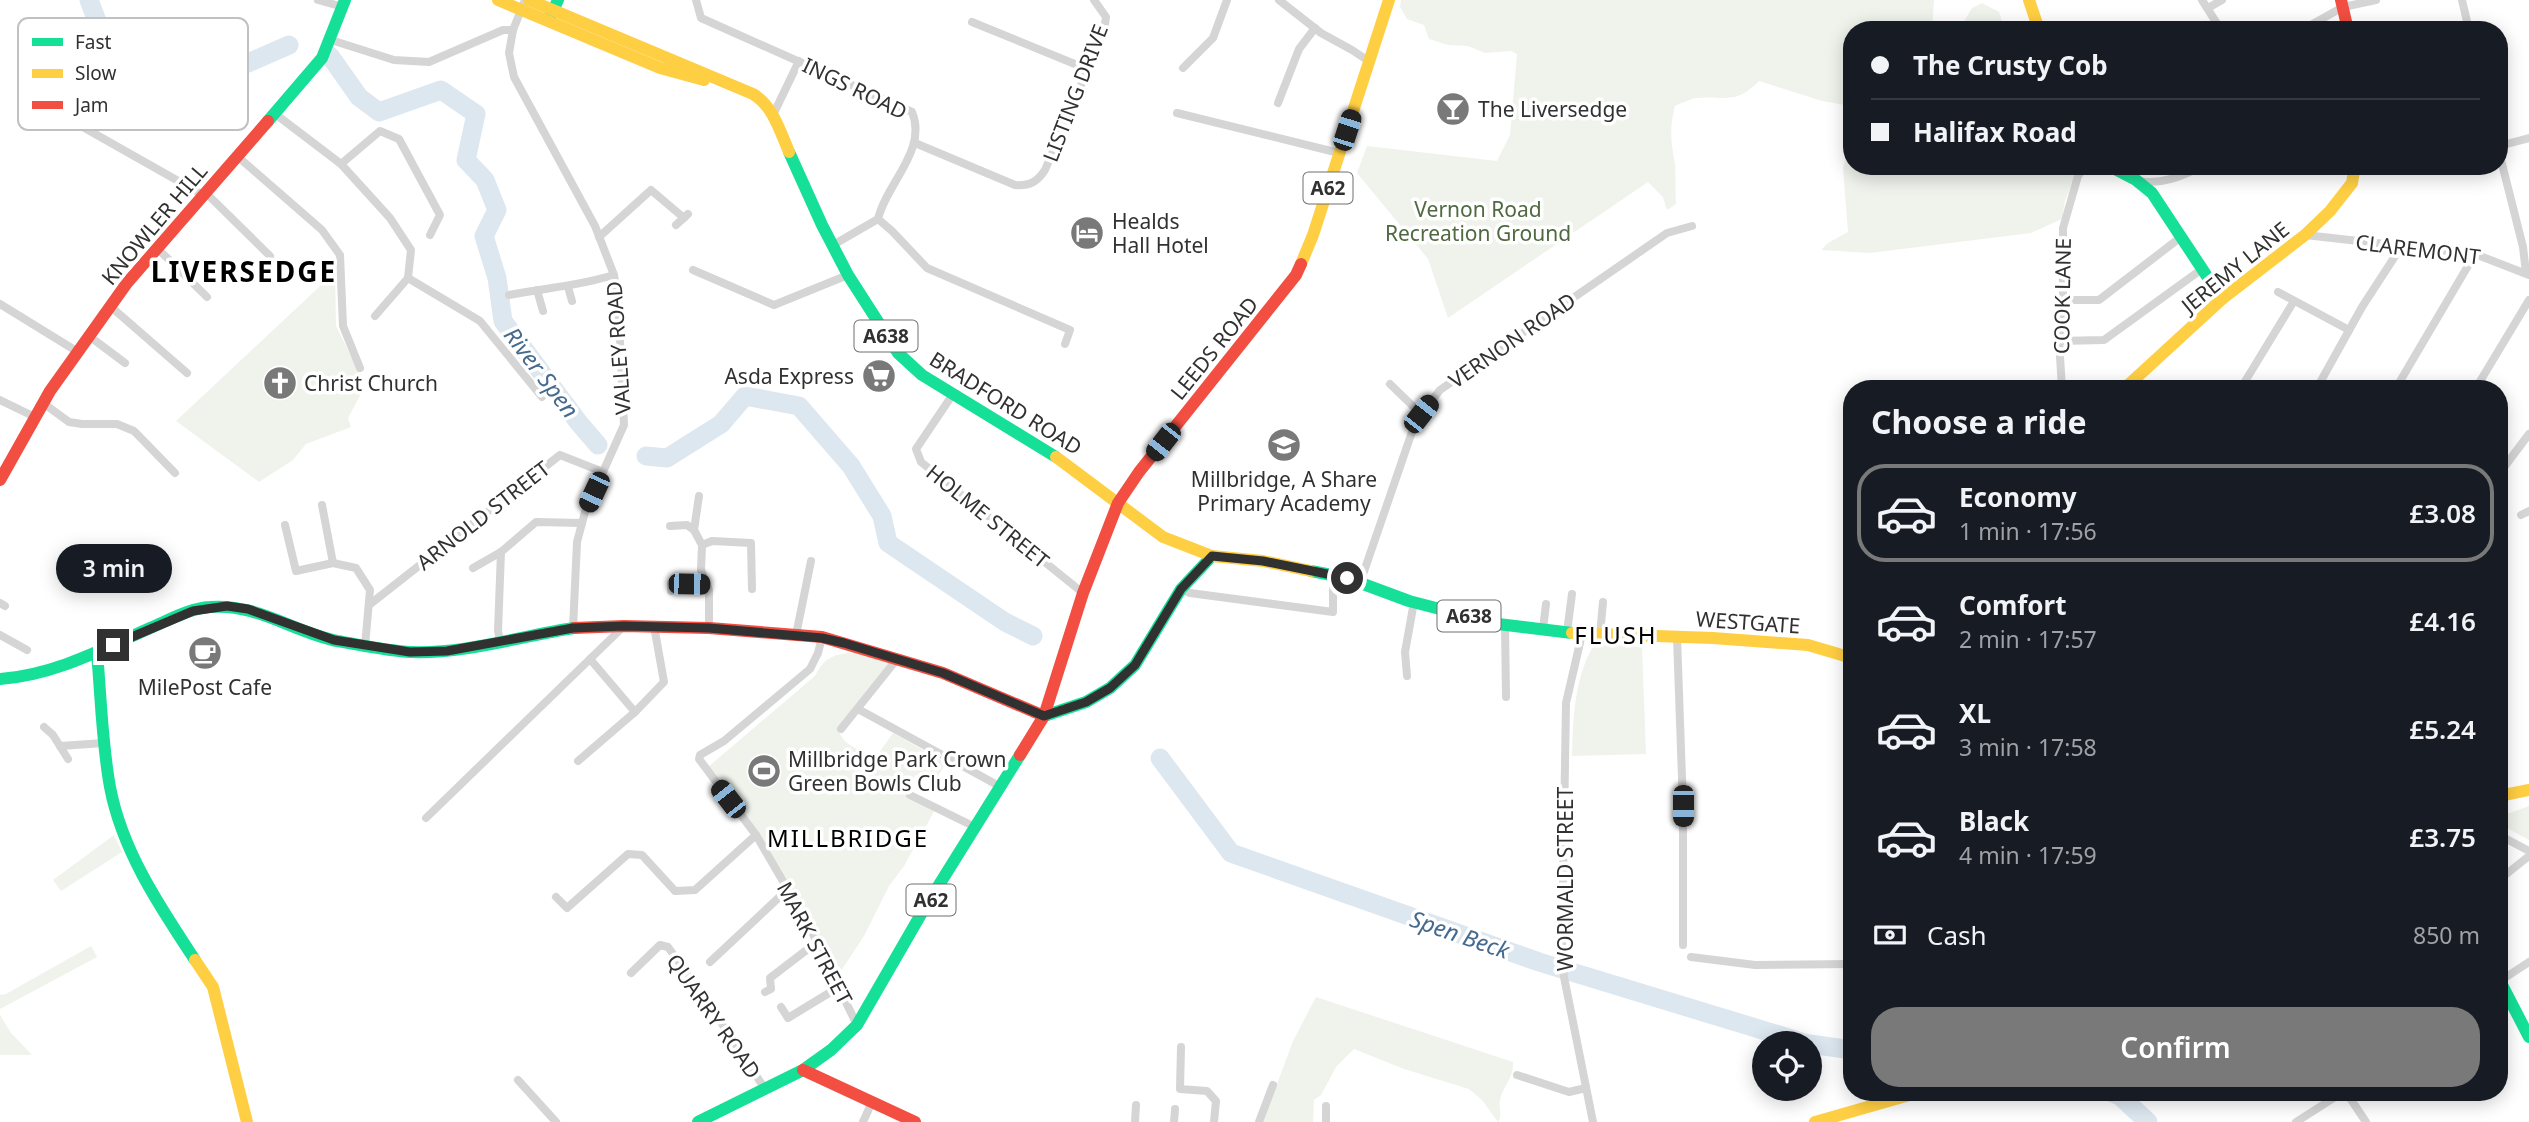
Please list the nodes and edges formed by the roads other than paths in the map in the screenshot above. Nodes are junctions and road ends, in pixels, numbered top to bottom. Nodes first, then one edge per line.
1 (318, 0) edge
2 (498, 0) edge
3 (696, 0) edge
4 (1094, 0) edge
5 (1227, 0) edge
6 (1279, 0) edge
7 (2029, 0) edge
8 (2202, 0) edge
9 (2222, 0) edge
10 (2376, 0) edge
11 (2462, 0) edge
12 (344, 3) edge
13 (525, 4) edge
14 (1388, 4) edge
15 (2342, 4) edge
16 (556, 5) edge
17 (2208, 8) junction
18 (2036, 21) edge
19 (2216, 21) edge
20 (2316, 21) edge
21 (2467, 21) edge
22 (547, 22) junction
23 (972, 22) dead end
24 (1315, 28) junction
25 (513, 30) junction
26 (331, 40) junction
27 (799, 61) junction
28 (1370, 62) junction
29 (1183, 68) dead end
30 (1087, 69) junction
31 (744, 91) junction
32 (1278, 103) dead end
33 (274, 113) junction
34 (1177, 113) dead end
35 (773, 115) junction
36 (88, 130) edge
37 (2529, 138) edge
38 (915, 143) junction
39 (2508, 144) edge
40 (1339, 153) junction
41 (237, 156) junction
42 (341, 163) junction
43 (2079, 175) edge
44 (2126, 175) edge
45 (2184, 175) edge
46 (2353, 175) edge
47 (2505, 175) edge
48 (2136, 180) junction
49 (204, 194) junction
50 (878, 219) junction
51 (676, 225) dead end
52 (1692, 226) dead end
53 (2305, 234) junction
54 (430, 235) dead end
55 (600, 237) junction
56 (2181, 237) junction
57 (833, 245) junction
58 (2401, 247) junction
59 (157, 248) junction
60 (2475, 254) junction
61 (270, 256) dead end
62 (2202, 269) junction
63 (693, 270) dead end
64 (2528, 274) edge
65 (614, 275) junction
66 (848, 275) junction
67 (408, 278) junction
68 (568, 287) junction
69 (537, 290) junction
70 (2278, 292) dead end
71 (509, 295) dead end
72 (206, 297) dead end
73 (2222, 299) junction
74 (2063, 300) junction
75 (2294, 300) junction
76 (2529, 300) edge
77 (572, 301) dead end
78 (0, 304) edge
79 (110, 306) junction
80 (543, 311) dead end
81 (375, 316) dead end
82 (2349, 330) junction
83 (89, 336) junction
84 (2059, 341) junction
85 (1066, 344) dead end
86 (78, 352) junction
87 (125, 363) dead end
88 (360, 368) dead end
89 (187, 373) dead end
90 (2061, 380) edge
91 (2134, 380) edge
92 (2246, 380) edge
93 (2321, 380) edge
94 (2400, 380) edge
95 (2481, 380) edge
96 (1390, 384) dead end
97 (953, 394) junction
98 (542, 397) dead end
99 (0, 400) edge
100 (43, 403) junction
101 (1421, 414) junction
102 (35, 417) junction
103 (2529, 434) edge
104 (2508, 462) edge
105 (603, 472) junction
106 (175, 473) dead end
107 (0, 480) edge
108 (699, 496) dead end
109 (1118, 503) junction
110 (321, 505) dead end
111 (582, 523) junction
112 (285, 525) dead end
113 (670, 526) dead end
114 (694, 530) junction
115 (702, 545) junction
116 (502, 552) junction
117 (1212, 556) junction
118 (811, 561) dead end
119 (333, 563) junction
120 (473, 568) dead end
121 (1333, 575) junction
122 (1360, 583) junction
123 (707, 584) junction
124 (752, 589) dead end
125 (1181, 589) junction
126 (671, 591) dead end
127 (1083, 593) junction
128 (1572, 594) dead end
129 (1414, 602) junction
130 (1603, 602) dead end
131 (1546, 604) dead end
132 (369, 605) junction
133 (1505, 625) junction
134 (624, 626) junction
135 (654, 626) junction
136 (573, 628) junction
137 (709, 628) junction
138 (1543, 629) junction
139 (1567, 632) junction
140 (1581, 634) junction
141 (0, 635) edge
142 (796, 635) junction
143 (1600, 635) junction
144 (1677, 637) junction
145 (822, 638) junction
146 (500, 641) junction
147 (365, 646) junction
148 (27, 650) dead end
149 (97, 653) junction
150 (1843, 655) edge
151 (590, 659) junction
152 (897, 659) junction
153 (1407, 676) dead end
154 (0, 679) edge
155 (1506, 696) dead end
156 (858, 709) junction
157 (635, 712) junction
158 (1044, 716) junction
159 (44, 727) dead end
160 (841, 729) dead end
161 (104, 743) junction
162 (60, 746) junction
163 (68, 759) dead end
164 (578, 761) dead end
165 (1001, 787) junction
166 (2529, 790) edge
167 (2508, 794) edge
168 (910, 795) dead end
169 (426, 818) dead end
170 (975, 827) junction
171 (756, 835) junction
172 (2508, 840) edge
173 (2529, 853) edge
174 (2508, 872) edge
175 (788, 889) junction
176 (556, 897) dead end
177 (817, 942) junction
178 (1683, 945) dead end
179 (1691, 957) dead end
180 (710, 962) dead end
181 (2529, 962) edge
182 (1843, 964) edge
183 (631, 973) dead end
184 (2508, 981) edge
185 (839, 987) junction
186 (765, 992) dead end
187 (2508, 1000) edge
188 (781, 1007) dead end
189 (858, 1025) junction
190 (2529, 1037) edge
191 (1181, 1047) dead end
192 (803, 1070) junction
193 (1517, 1075) dead end
194 (518, 1080) dead end
195 (1273, 1085) dead end
196 (1586, 1088) junction
197 (765, 1089) junction
198 (1888, 1101) edge
199 (2330, 1101) edge
200 (2351, 1101) edge
201 (872, 1102) junction
202 (1136, 1105) dead end
203 (1326, 1106) dead end
204 (1175, 1110) dead end
205 (247, 1122) edge
206 (555, 1122) edge
207 (698, 1122) edge
208 (863, 1122) edge
209 (915, 1122) edge
210 (1135, 1122) edge
211 (1174, 1122) edge
212 (1214, 1122) edge
213 (1259, 1122) edge
214 (1326, 1122) edge
215 (1593, 1122) edge
216 (1815, 1122) edge
217 (2296, 1122) edge
218 (2366, 1122) edge

1 - 12 street
2 - 13 main road, BRADFORD ROAD / A638
3 - 27 street, INGS ROAD
4 - 30 street, LISTING DRIVE
5 - 29 street
6 - 24 street
7 - 18 main road
8 - 17 street
9 - 17 street
10 - 15 street
11 - 21 street
12 - 26 main road, KNOWLER HILL
13 - 16 main road, BRADFORD ROAD / A638
13 - 22 main road, BRADFORD ROAD / A638
13 - 25 street, VALLEY ROAD
14 - 28 main road, LEEDS ROAD / A62
15 - 20 street
16 - 22 main road
16 - 31 main road, BRADFORD ROAD / A638
17 - 19 street
22 - 31 main road, BRADFORD ROAD / A638
23 - 30 street
24 - 28 street
24 - 32 street
25 - 26 street
25 - 55 street, VALLEY ROAD
26 - 33 main road, KNOWLER HILL
27 - 35 street
27 - 38 street, INGS ROAD
28 - 40 main road, LEEDS ROAD / A62
30 - 38 street, LISTING DRIVE
31 - 35 main road, BRADFORD ROAD / A638
33 - 41 main road, KNOWLER HILL
33 - 42 street
34 - 40 street
35 - 57 main road, BRADFORD ROAD / A638
36 - 49 street
37 - 39 street
38 - 50 street, INGS ROAD
40 - 109 main road, LEEDS ROAD / A62
41 - 49 main road, KNOWLER HILL
41 - 88 street
42 - 54 street
42 - 67 street
43 - 74 street, COOK LANE
44 - 48 main road
45 - 48 street
46 - 53 main road, JEREMY LANE
47 - 64 street
48 - 56 main road
49 - 59 main road, KNOWLER HILL
49 - 61 street
50 - 57 street
50 - 85 street
51 - 55 street
52 - 101 street, VERNON ROAD
53 - 58 street, CLAREMONT
53 - 73 main road, JEREMY LANE
55 - 65 street, VALLEY ROAD
56 - 62 main road
56 - 74 street
57 - 66 main road, BRADFORD ROAD / A638
58 - 60 street, CLAREMONT
58 - 82 street
59 - 72 street
59 - 79 main road, KNOWLER HILL
60 - 64 street, CLAREMONT
60 - 94 street
62 - 73 main road
62 - 84 street
63 - 66 street
65 - 68 street
65 - 105 street, VALLEY ROAD
66 - 97 main road, BRADFORD ROAD / A638
67 - 81 street
67 - 98 street
68 - 69 street
68 - 77 street
69 - 71 street
69 - 80 street
70 - 75 street
73 - 91 main road, JEREMY LANE
74 - 84 street, COOK LANE
75 - 82 street
75 - 92 street
76 - 95 street
78 - 86 street
79 - 83 main road, KNOWLER HILL
79 - 89 street
82 - 93 street
83 - 86 main road, KNOWLER HILL
83 - 87 street
84 - 90 street, COOK LANE
86 - 100 main road, KNOWLER HILL
96 - 101 street
97 - 109 main road, BRADFORD ROAD / A638
97 - 127 street, HOLME STREET
99 - 102 street
100 - 102 main road, KNOWLER HILL
100 - 106 street
101 - 122 street, VERNON ROAD
102 - 107 main road, KNOWLER HILL
103 - 104 street
105 - 111 street, VALLEY ROAD
105 - 132 street, ARNOLD STREET
108 - 114 street
109 - 117 main road, BRADFORD ROAD / A638
109 - 127 main road, LEEDS ROAD / A62
110 - 119 street
111 - 116 street
111 - 136 street, VALLEY ROAD
112 - 119 street
113 - 114 street
114 - 115 street
115 - 123 street
115 - 124 street
116 - 120 street
116 - 146 street
117 - 121 main road, A638
117 - 125 main road
118 - 142 street
119 - 132 street
121 - 122 main road, A638
121 - 125 street
122 - 129 main road, A638
123 - 126 street
123 - 137 street
125 - 158 main road
127 - 158 main road, LEEDS ROAD / A62
128 - 139 street
129 - 133 main road, A638
129 - 153 street
130 - 143 street
131 - 138 street
132 - 147 street
133 - 138 main road, A638
133 - 155 street
134 - 135 main road
134 - 136 main road
134 - 151 street
135 - 137 main road
135 - 157 street
136 - 146 main road
137 - 142 main road
138 - 139 main road, A638
139 - 140 main road, A638
140 - 143 main road, A638
140 - 196 street, WORMALD STREET
141 - 148 street
142 - 145 main road
143 - 144 main road, WESTGATE / A638
144 - 150 main road, WESTGATE / A638
144 - 178 street
145 - 152 main road
145 - 171 street, MARK STREET
146 - 147 main road
147 - 149 main road
149 - 154 main road
149 - 161 main road
151 - 157 street
151 - 169 street
152 - 156 street
152 - 158 main road
156 - 160 street
156 - 165 street
157 - 164 street
158 - 165 main road, A62
159 - 162 street
161 - 162 street
161 - 205 main road
162 - 163 street
165 - 170 main road, A62
166 - 167 main road
168 - 170 street
170 - 189 main road, A62
171 - 175 street, MARK STREET
171 - 176 street
172 - 173 street
173 - 174 street
175 - 177 street, MARK STREET
175 - 180 street
177 - 185 street, MARK STREET
177 - 186 street
179 - 182 street
181 - 184 street
183 - 197 street, QUARRY ROAD
185 - 188 street
185 - 189 street, MARK STREET
187 - 190 main road
189 - 192 main road, A62
191 - 212 street
192 - 197 main road, A62
192 - 201 main road
193 - 196 street
194 - 206 street
195 - 213 street
196 - 215 street, WORMALD STREET
197 - 207 main road, A62
198 - 216 main road
199 - 217 street
200 - 218 street
201 - 208 street
201 - 209 main road
202 - 210 street
203 - 214 street
204 - 211 street

